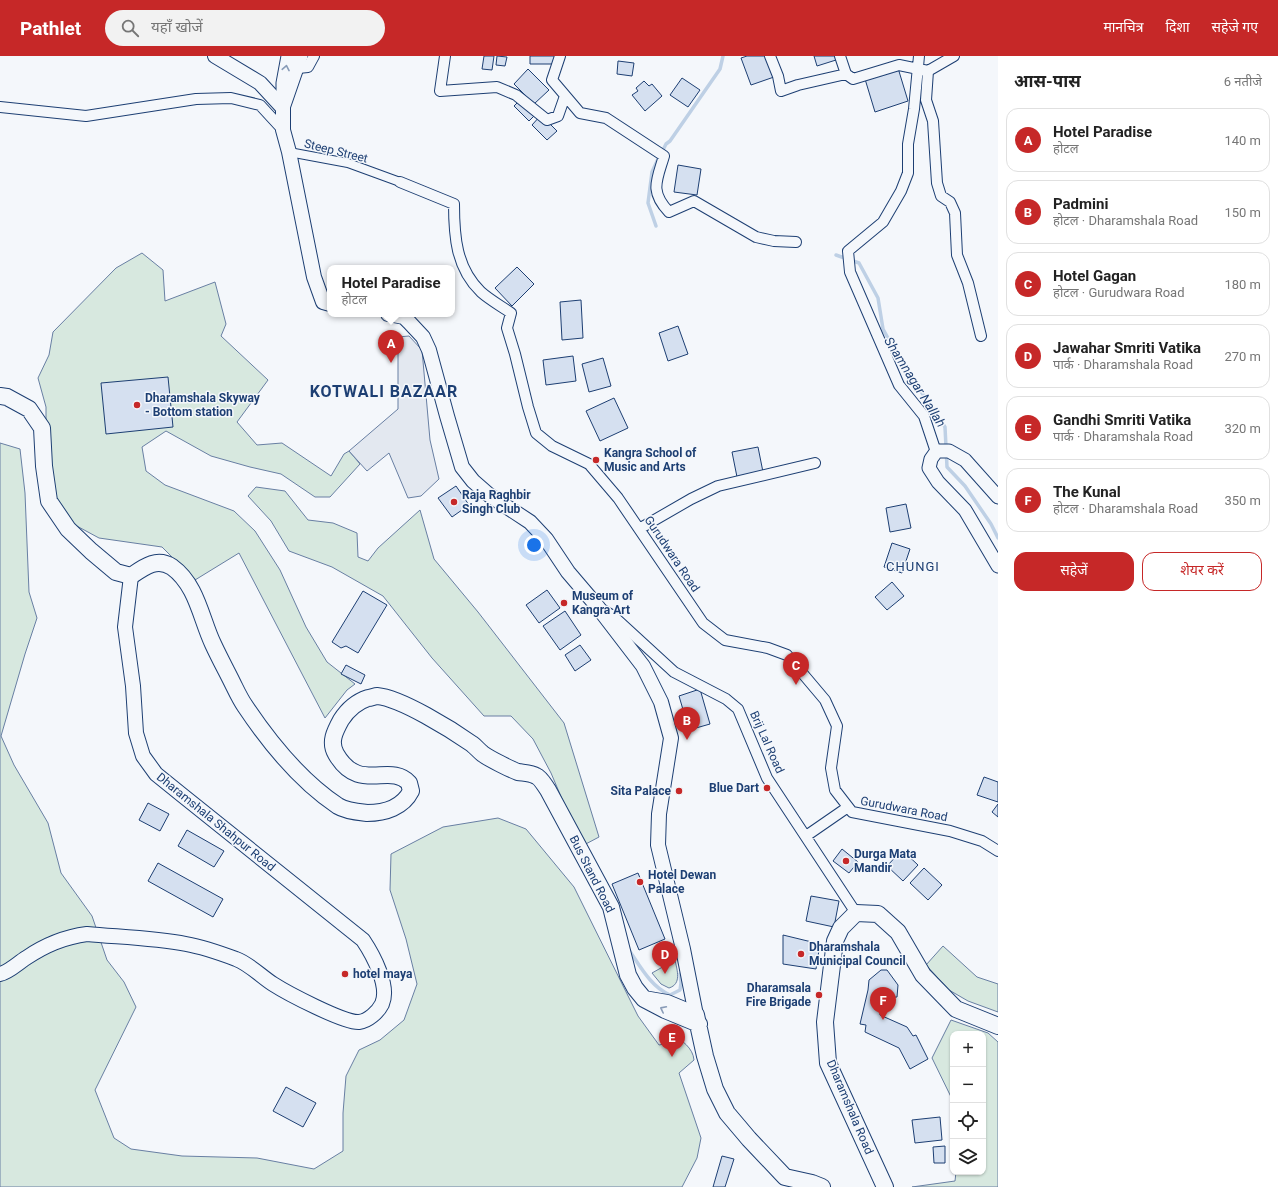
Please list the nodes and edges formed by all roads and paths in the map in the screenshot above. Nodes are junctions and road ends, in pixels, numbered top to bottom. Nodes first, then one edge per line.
1 (215, 56) edge
2 (288, 56) edge
3 (301, 56) edge
4 (314, 56) edge
5 (445, 56) edge
6 (560, 56) edge
7 (770, 56) edge
8 (840, 56) edge
9 (919, 56) edge
10 (954, 56) edge
11 (297, 70) junction
12 (924, 70) junction
13 (846, 74) junction
14 (565, 96) junction
15 (0, 107) edge
16 (283, 108) junction
17 (283, 130) junction
18 (289, 152) junction
19 (400, 182) joint
20 (796, 242) dead end
21 (327, 303) edge
22 (404, 317) edge
23 (981, 336) dead end
24 (0, 396) edge
25 (941, 451) junction
26 (815, 463) dead end
27 (998, 497) edge
28 (639, 529) junction
29 (998, 566) edge
30 (131, 576) junction
31 (597, 606) junction
32 (848, 807) junction
33 (806, 836) junction
34 (998, 851) edge
35 (856, 913) junction
36 (0, 974) edge
37 (698, 1020) junction
38 (998, 1026) edge
39 (822, 1187) edge
40 (885, 1187) edge

1 - 16 main road
16 -> 2 street
3 - 11 street
4 - 11 street
5 - 14 street
6 - 14 street
7 - 13 street
8 - 13 street
9 - 12 street
10 - 12 street
11 - 16 street
12 - 13 street
12 - 23 street
12 - 25 street
14 - 20 street
15 - 17 street
16 - 17 main road
17 - 18 main road
18 - 19 street, Steep Street
18 - 21 main road
19 - 28 street, Gurudwara Road
22 - 31 main road
24 - 30 main road
25 - 27 street
25 - 29 street
26 - 28 street
28 - 32 street, Gurudwara Road
30 - 36 main road, Dharamshala Shahpur Road
30 - 37 main road, Bus Stand Road
31 - 33 street, Brij Lal Road
31 - 37 main road
32 - 33 street
32 - 34 street, Gurudwara Road
33 - 35 street, Brij Lal Road
35 - 38 main road
35 - 40 main road, Dharamshala Road
37 - 39 main road

